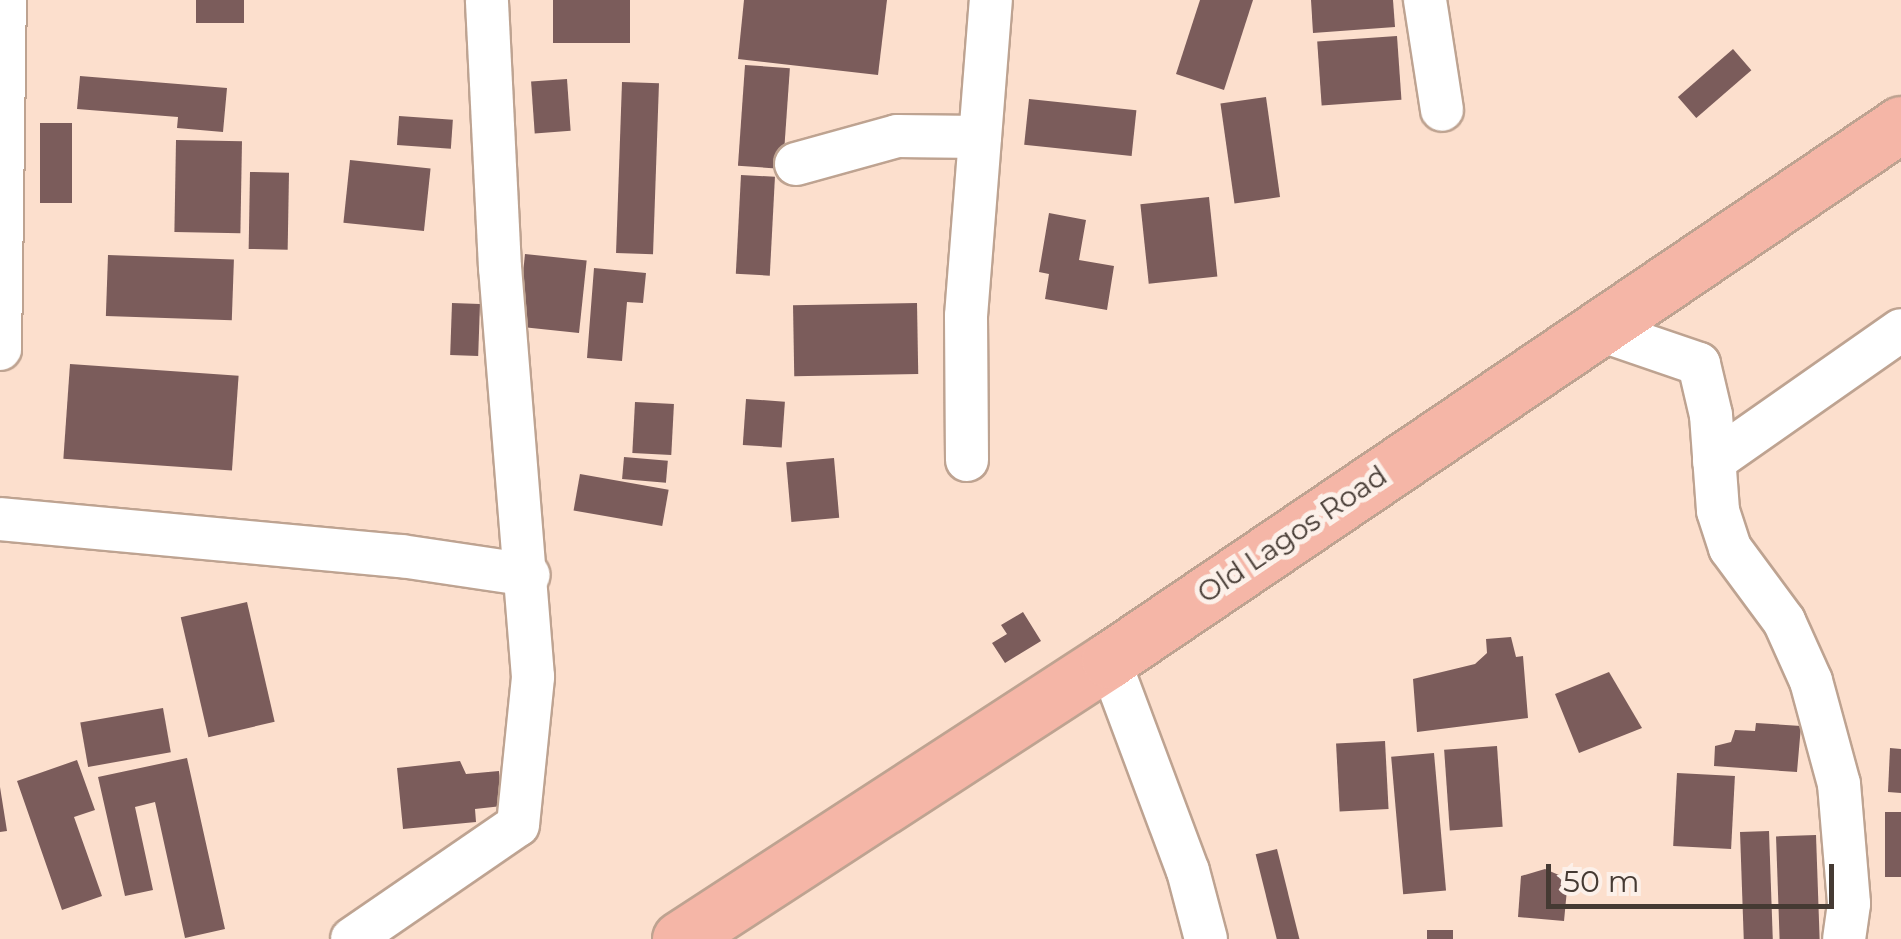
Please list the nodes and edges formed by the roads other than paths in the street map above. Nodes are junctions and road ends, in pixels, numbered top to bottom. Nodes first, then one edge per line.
1 (5, 0) edge
2 (487, 0) edge
3 (991, 0) edge
4 (1425, 0) edge
5 (1442, 110) dead end
6 (1901, 124) edge
7 (980, 138) junction
8 (796, 164) dead end
9 (1594, 328) junction
10 (1901, 330) edge
11 (0, 349) edge
12 (967, 460) dead end
13 (1714, 461) junction
14 (0, 519) edge
15 (530, 575) junction
16 (1109, 660) junction
17 (352, 939) edge
18 (680, 939) edge
19 (1206, 939) edge
20 (1844, 939) edge

1 - 11 street
2 - 15 street
3 - 7 street
4 - 5 street
6 - 9 main road, Old Lagos Road
7 - 8 street
7 - 12 street
9 - 13 street
9 - 16 main road, Old Lagos Road
10 - 13 street
13 - 20 street
14 - 15 street
15 - 17 street
16 - 18 main road, Old Lagos Road
16 - 19 street

